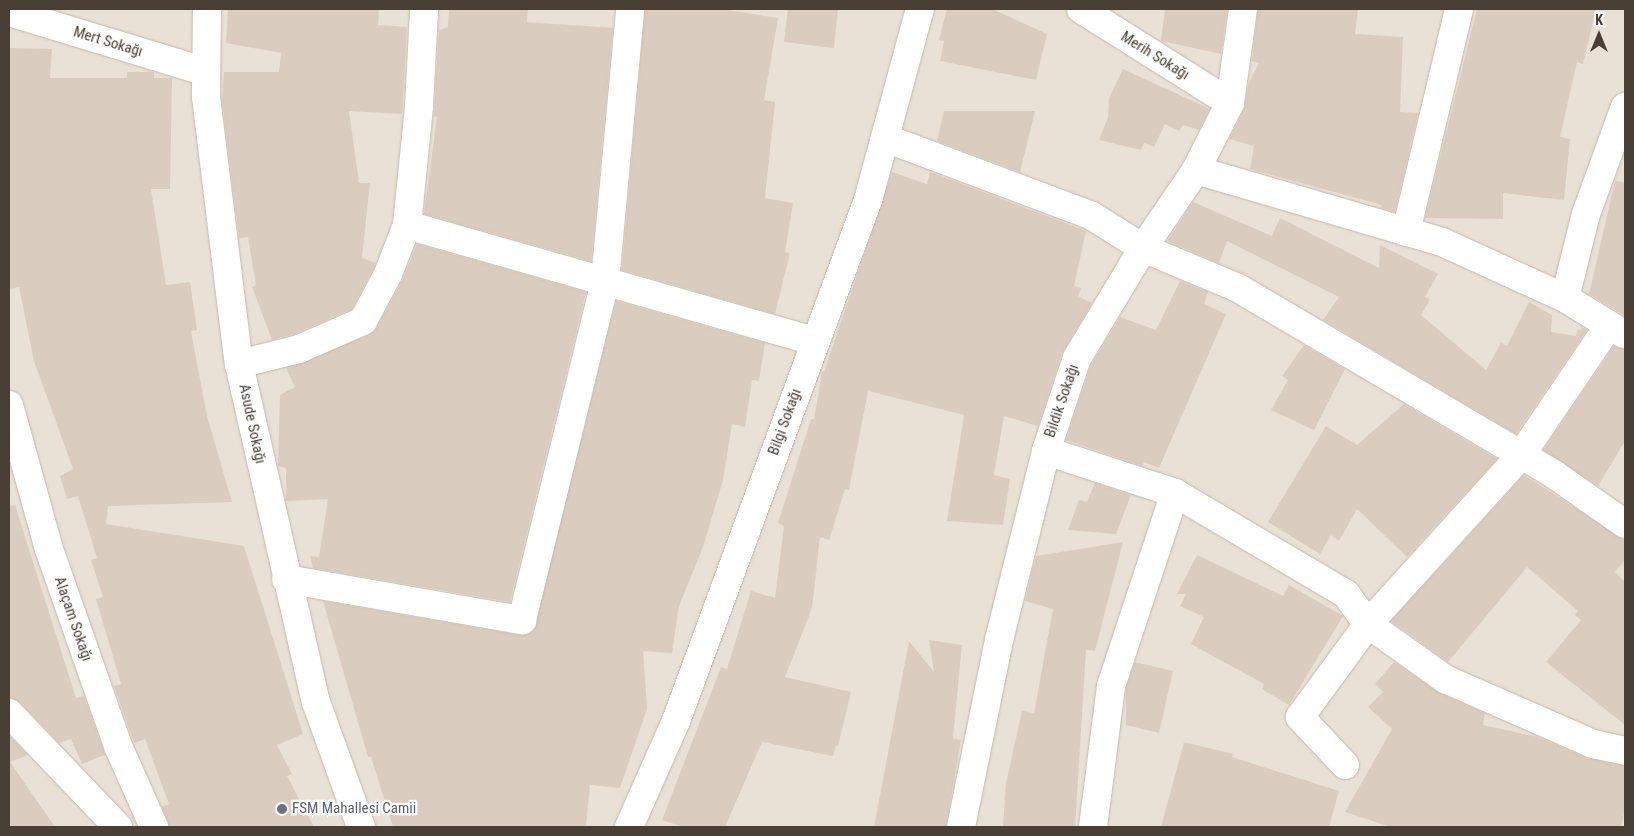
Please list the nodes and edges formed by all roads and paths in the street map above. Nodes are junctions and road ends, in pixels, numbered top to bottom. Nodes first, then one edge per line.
1 (207, 9) edge
2 (424, 9) edge
3 (630, 9) edge
4 (920, 9) edge
5 (1081, 9) edge
6 (1243, 9) edge
7 (1459, 9) edge
8 (9, 12) edge
9 (206, 72) junction
10 (1230, 103) junction
11 (1625, 107) edge
12 (885, 138) junction
13 (1196, 170) junction
14 (407, 225) junction
15 (1406, 232) junction
16 (1143, 248) junction
17 (605, 282) junction
18 (1565, 298) junction
19 (1617, 331) edge
20 (814, 341) junction
21 (239, 364) junction
22 (9, 405) edge
23 (1046, 452) junction
24 (1521, 455) junction
25 (1175, 493) junction
26 (1625, 524) edge
27 (286, 579) junction
28 (1368, 624) junction
29 (9, 713) edge
30 (1625, 751) edge
31 (1345, 765) dead end
32 (118, 827) edge
33 (154, 827) edge
34 (362, 827) edge
35 (629, 827) edge
36 (961, 827) edge
37 (1093, 827) edge

1 - 9 street, Asude Sokağı
2 - 14 street
3 - 17 street
4 - 12 street, Bilgi Sokağı
5 - 10 street, Merih Sokağı
6 - 10 street, Bildik Sokağı
7 - 15 street
8 - 9 street, Mert Sokağı
9 - 21 street, Asude Sokağı
10 - 13 street, Bildik Sokağı
11 - 18 street
12 - 16 street
12 - 20 street, Bilgi Sokağı
13 - 15 street
13 - 16 street, Bildik Sokağı
14 - 17 street
14 - 21 street
15 - 18 street
16 - 23 street, Bildik Sokağı
16 - 24 street
17 - 20 street
17 - 27 street
18 - 19 street
19 - 24 street
20 - 35 street, Bilgi Sokağı
21 - 27 street, Asude Sokağı
22 - 33 street, Alaçam Sokağı
23 - 25 street
23 - 36 street, Bildik Sokağı
24 - 26 street
24 - 28 street
25 - 28 street
25 - 37 street
27 - 34 street, Asude Sokağı
28 - 30 street
28 - 31 street
29 - 32 street

